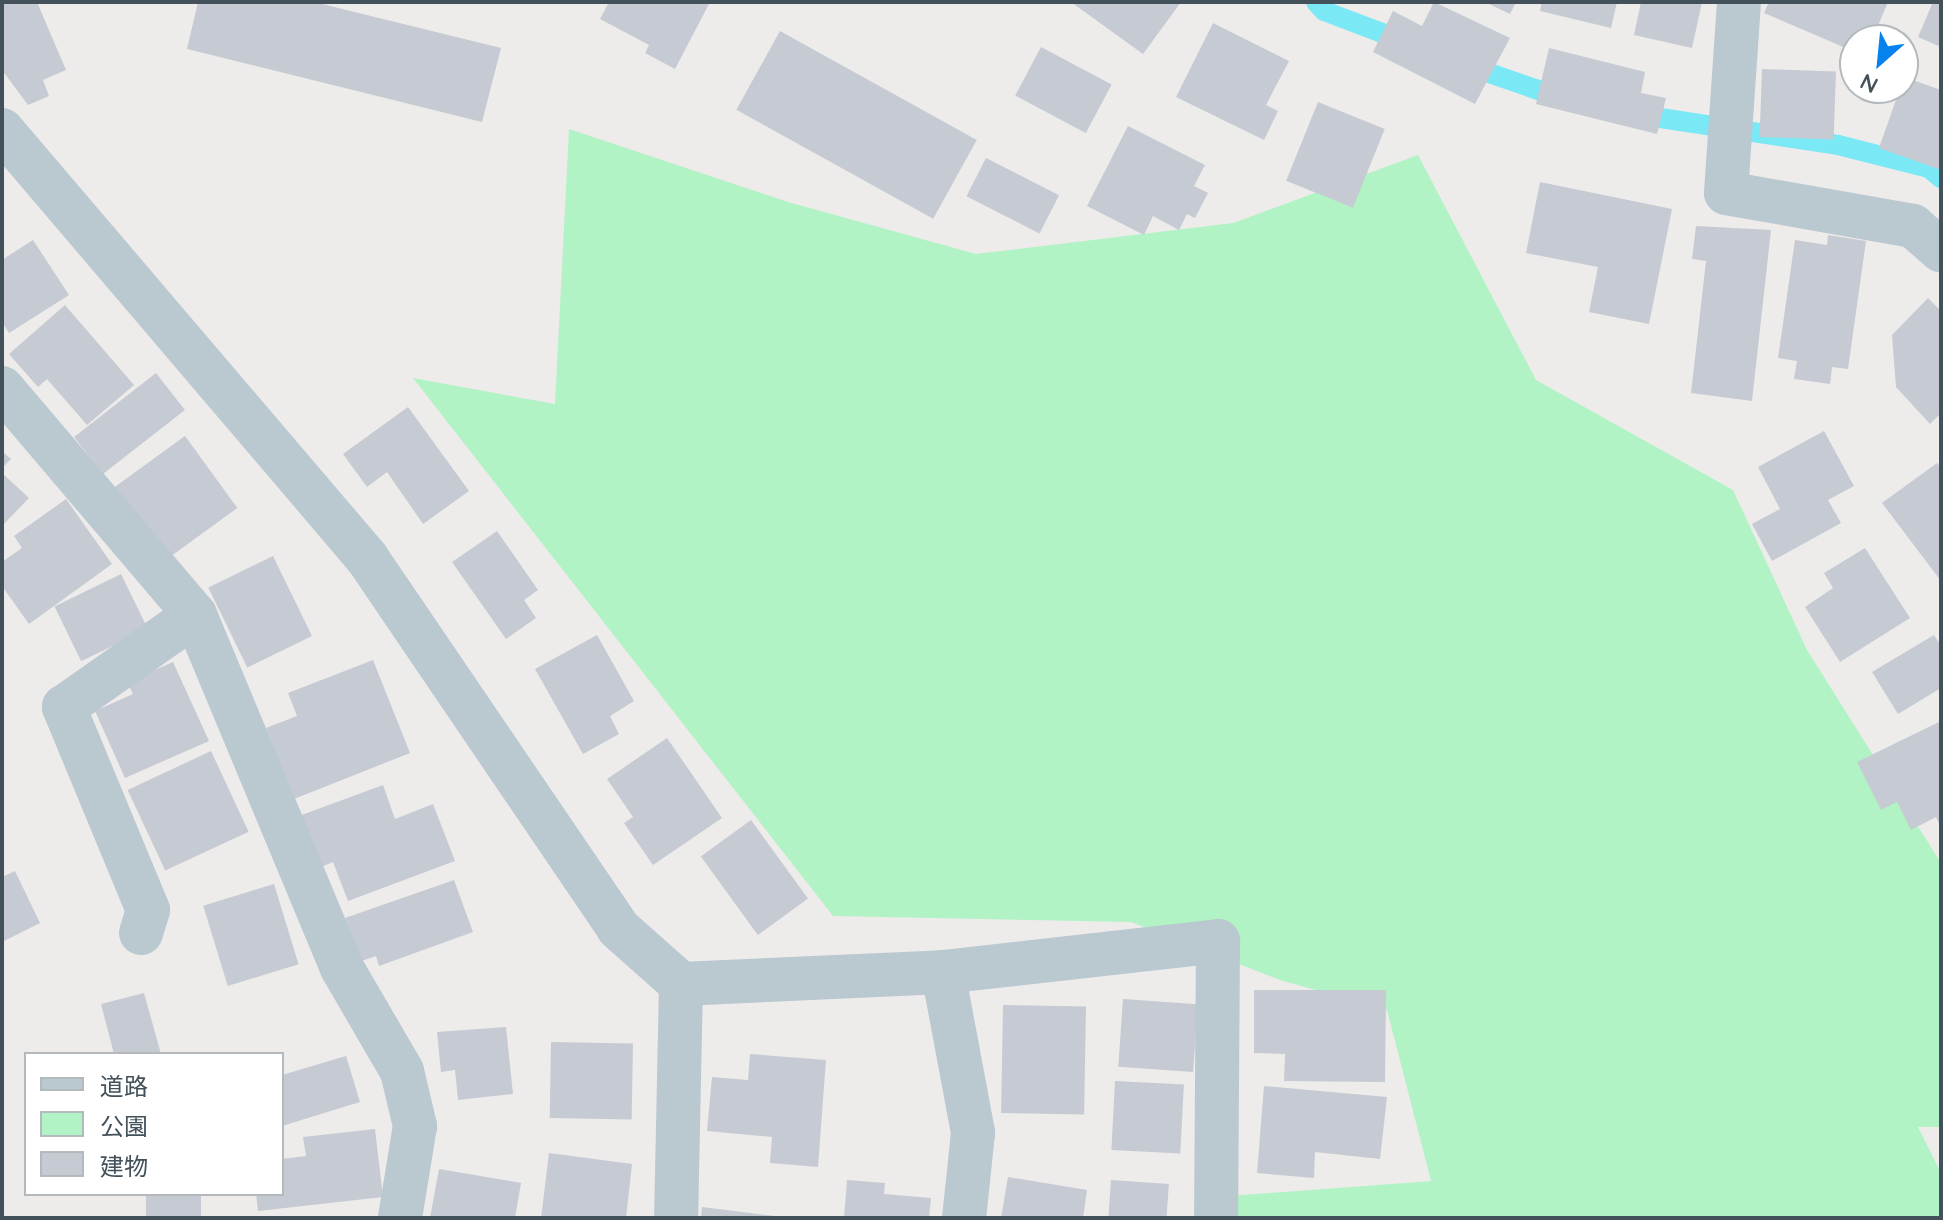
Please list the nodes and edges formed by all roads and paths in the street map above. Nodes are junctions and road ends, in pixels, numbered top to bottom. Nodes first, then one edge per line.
1 (1739, 2) edge
2 (2, 130) edge
3 (1941, 250) edge
4 (2, 388) edge
5 (195, 615) junction
6 (141, 933) dead end
7 (943, 972) junction
8 (681, 984) junction
9 (400, 1218) edge
10 (676, 1218) edge
11 (964, 1218) edge
12 (1216, 1218) edge

1 - 3 street
2 - 8 street
4 - 5 street
5 - 6 street
5 - 9 street
7 - 8 street
7 - 11 street
7 - 12 street
8 - 10 street

